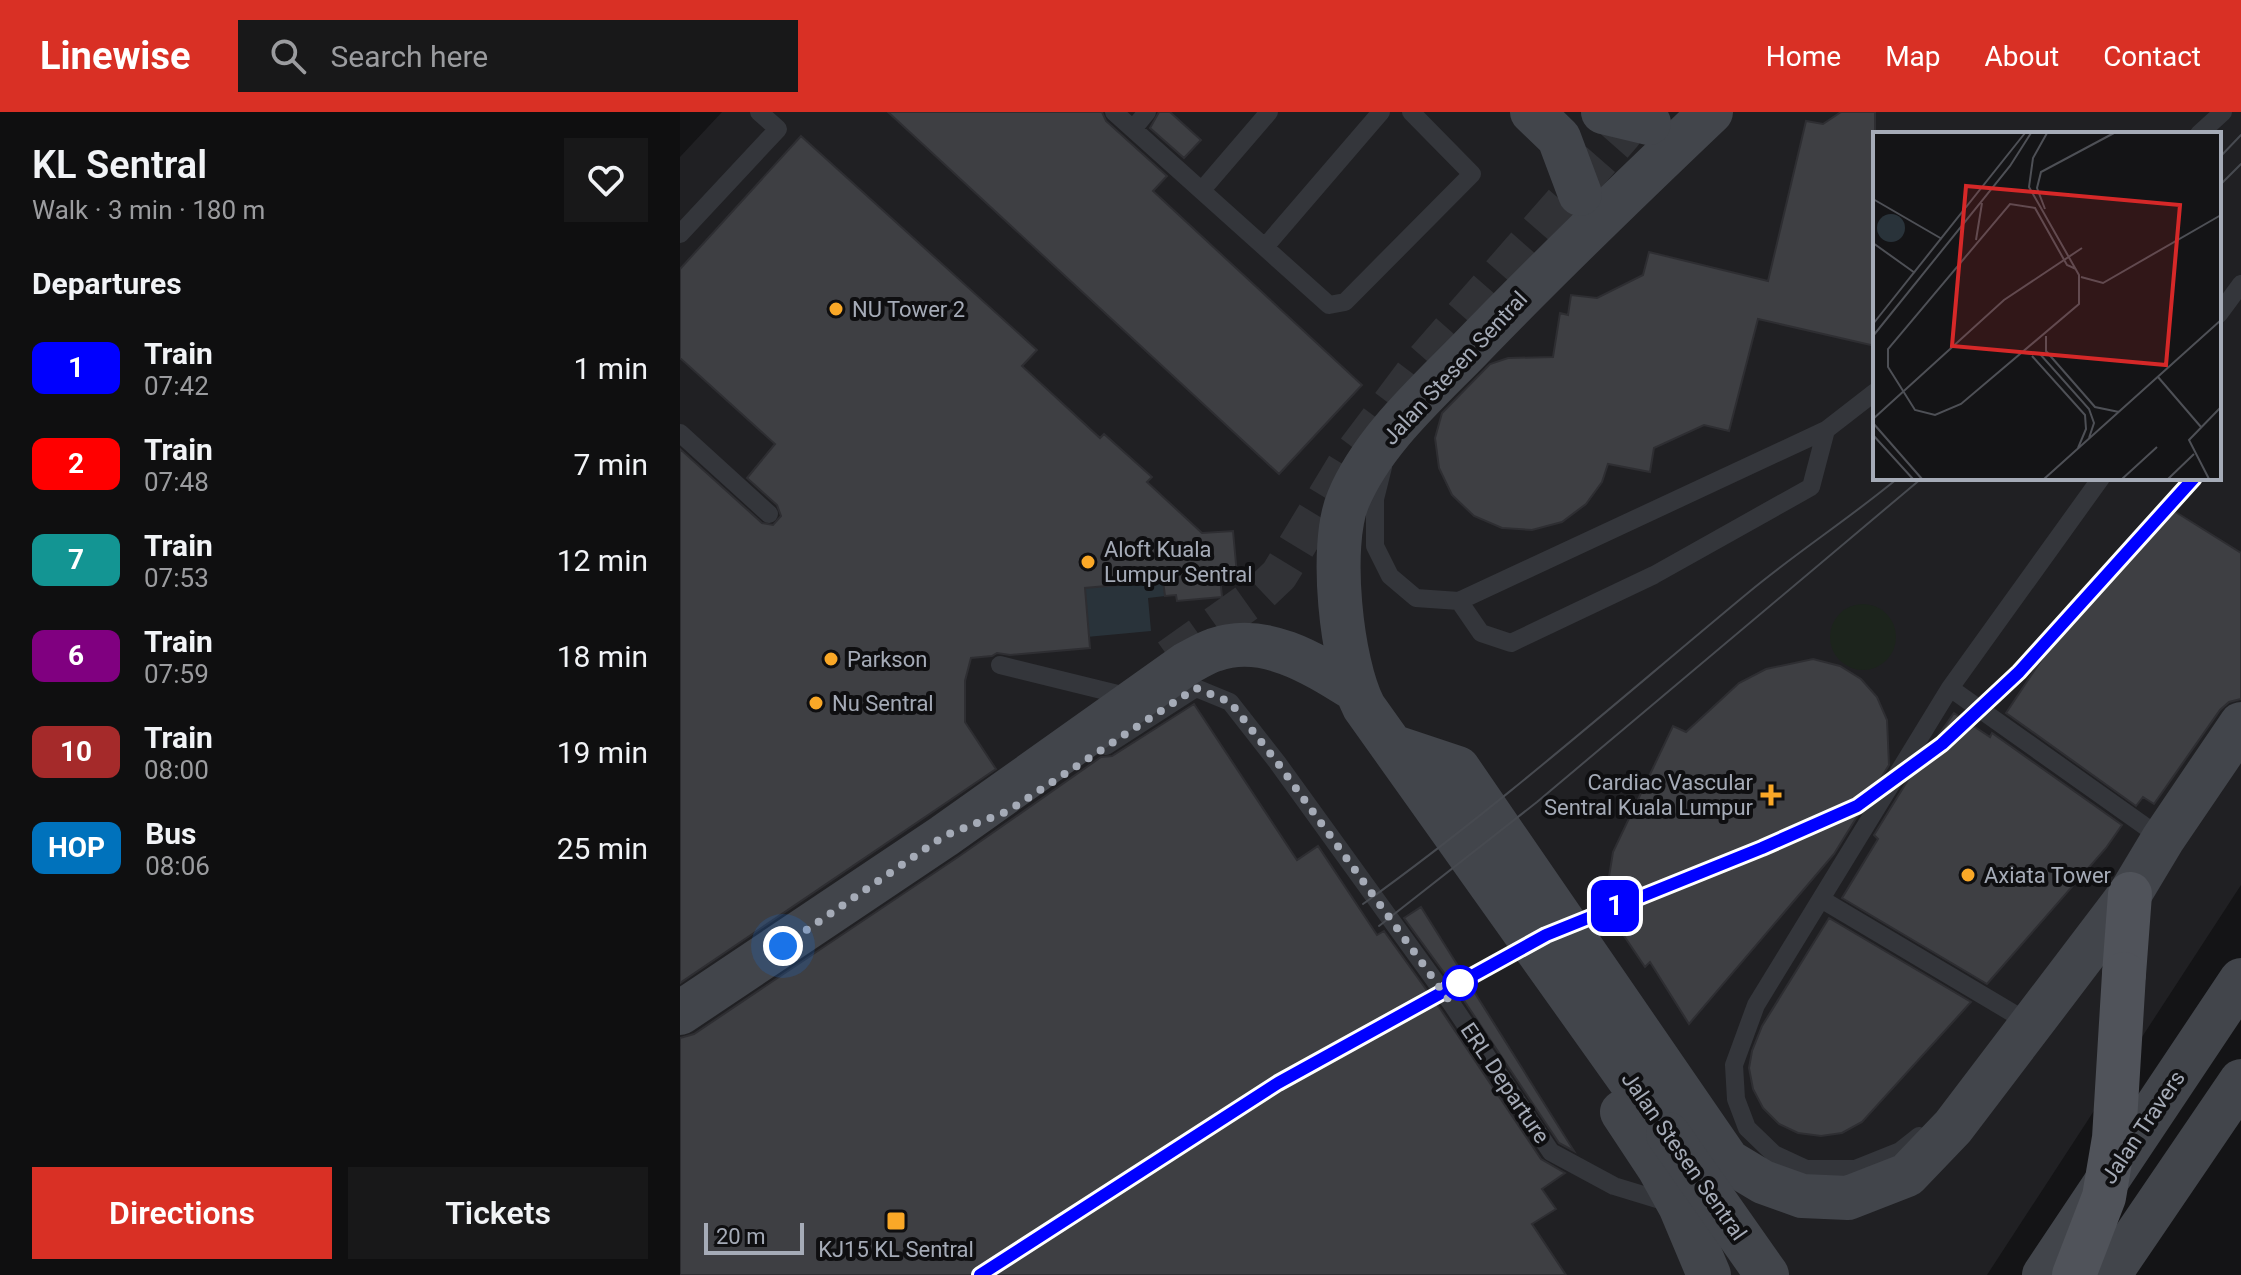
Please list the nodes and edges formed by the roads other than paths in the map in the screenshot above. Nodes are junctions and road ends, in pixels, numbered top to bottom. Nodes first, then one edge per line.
1 (759, 112) edge
2 (1114, 112) edge
3 (1147, 112) edge
4 (1269, 112) edge
5 (1381, 112) edge
6 (1411, 112) edge
7 (1532, 112) edge
8 (1603, 112) edge
9 (1702, 112) edge
10 (1711, 112) edge
11 (2223, 112) edge
12 (1133, 129) junction
13 (2201, 132) edge
14 (1202, 190) junction
15 (680, 234) edge
16 (1569, 245) junction
17 (1265, 247) junction
18 (2241, 284) edge
19 (2221, 311) edge
20 (1873, 394) edge
21 (1394, 428) junction
22 (1826, 430) junction
23 (680, 433) edge
24 (2100, 480) edge
25 (769, 514) dead end
26 (1459, 601) junction
27 (1000, 665) dead end
28 (1950, 688) junction
29 (1354, 689) junction
30 (1136, 699) junction
31 (2241, 724) edge
32 (1392, 746) junction
33 (1096, 753) dead end
34 (1045, 786) dead end
35 (944, 836) junction
36 (2163, 839) junction
37 (2130, 894) junction
38 (1821, 899) junction
39 (2241, 980) edge
40 (680, 1013) edge
41 (2033, 1024) junction
42 (1600, 1038) junction
43 (2241, 1081) edge
44 (1680, 1206) junction
45 (1709, 1275) edge
46 (1767, 1275) edge
47 (2044, 1275) edge
48 (2074, 1275) edge
49 (2109, 1275) edge

1 - 15 lane
2 - 12 lane
3 - 12 lane
4 - 14 lane
5 - 17 lane
6 - 17 lane
7 - 16 street, bridge
8 - 9 street, bridge
10 - 16 street, Jalan Stesen Sentral
11 - 13 lane
12 - 14 lane
14 - 17 lane
16 - 21 street, Jalan Stesen Sentral
18 - 19 lane
20 - 22 lane
21 - 26 lane
21 - 29 street, Jalan Stesen Sentral
22 - 26 lane
22 - 26 lane
23 - 25 lane
24 - 28 lane
27 - 30 lane
28 - 36 lane
28 - 38 lane
29 - 30 street, Jalan Stesen Sentral
29 - 32 street, Jalan Stesen Sentral
30 - 35 street, Jalan Stesen Sentral
31 - 36 street
32 - 41 street
32 - 42 street, Jalan Stesen Sentral
33 - 44 lane, ERL Departure
34 - 35 lane
35 - 40 street, Jalan Stesen Sentral
36 - 37 street
37 - 41 street
37 - 48 main road, bridge
38 - 41 lane
38 - 41 lane
39 - 47 street, Jalan Travers
42 - 44 street, Jalan Stesen Sentral
42 - 46 street, Jalan Stesen Sentral, bridge
43 - 49 street
44 - 45 street, Jalan Stesen Sentral

